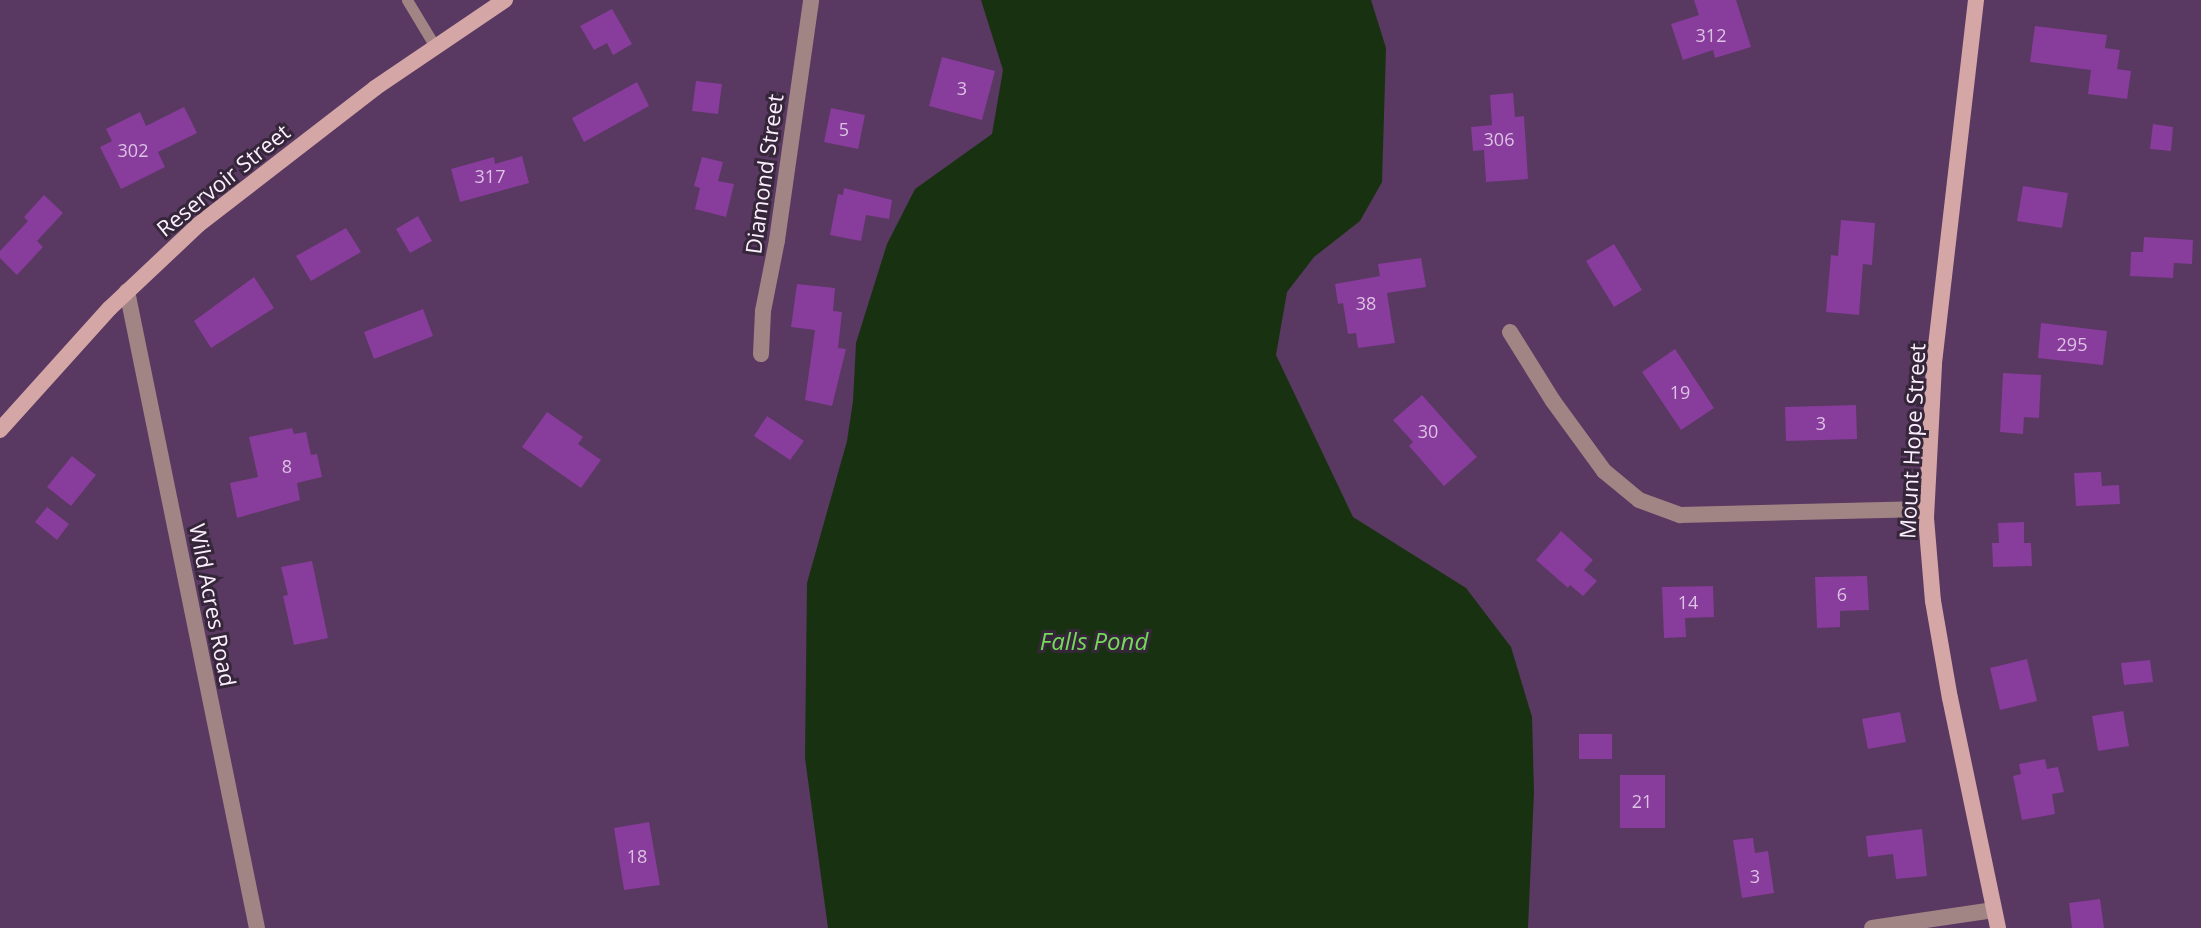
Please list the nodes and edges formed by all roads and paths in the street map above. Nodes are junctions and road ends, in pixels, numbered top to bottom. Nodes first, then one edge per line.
1 (407, 0) edge
2 (505, 0) edge
3 (811, 0) edge
4 (1976, 0) edge
5 (436, 48) junction
6 (127, 291) junction
7 (1510, 332) dead end
8 (761, 354) dead end
9 (0, 430) edge
10 (1926, 509) junction
11 (1994, 910) junction
12 (257, 928) edge
13 (1872, 928) edge
14 (1998, 928) edge

1 - 5 lane
2 - 5 street, Reservoir Street
3 - 8 street, Diamond Street
4 - 10 street, Mount Hope Street
5 - 6 street, Reservoir Street
6 - 9 street, Reservoir Street
6 - 12 street, Wild Acres Road
7 - 10 street
10 - 11 street, Mount Hope Street
11 - 13 street
11 - 14 street, Mount Hope Street

